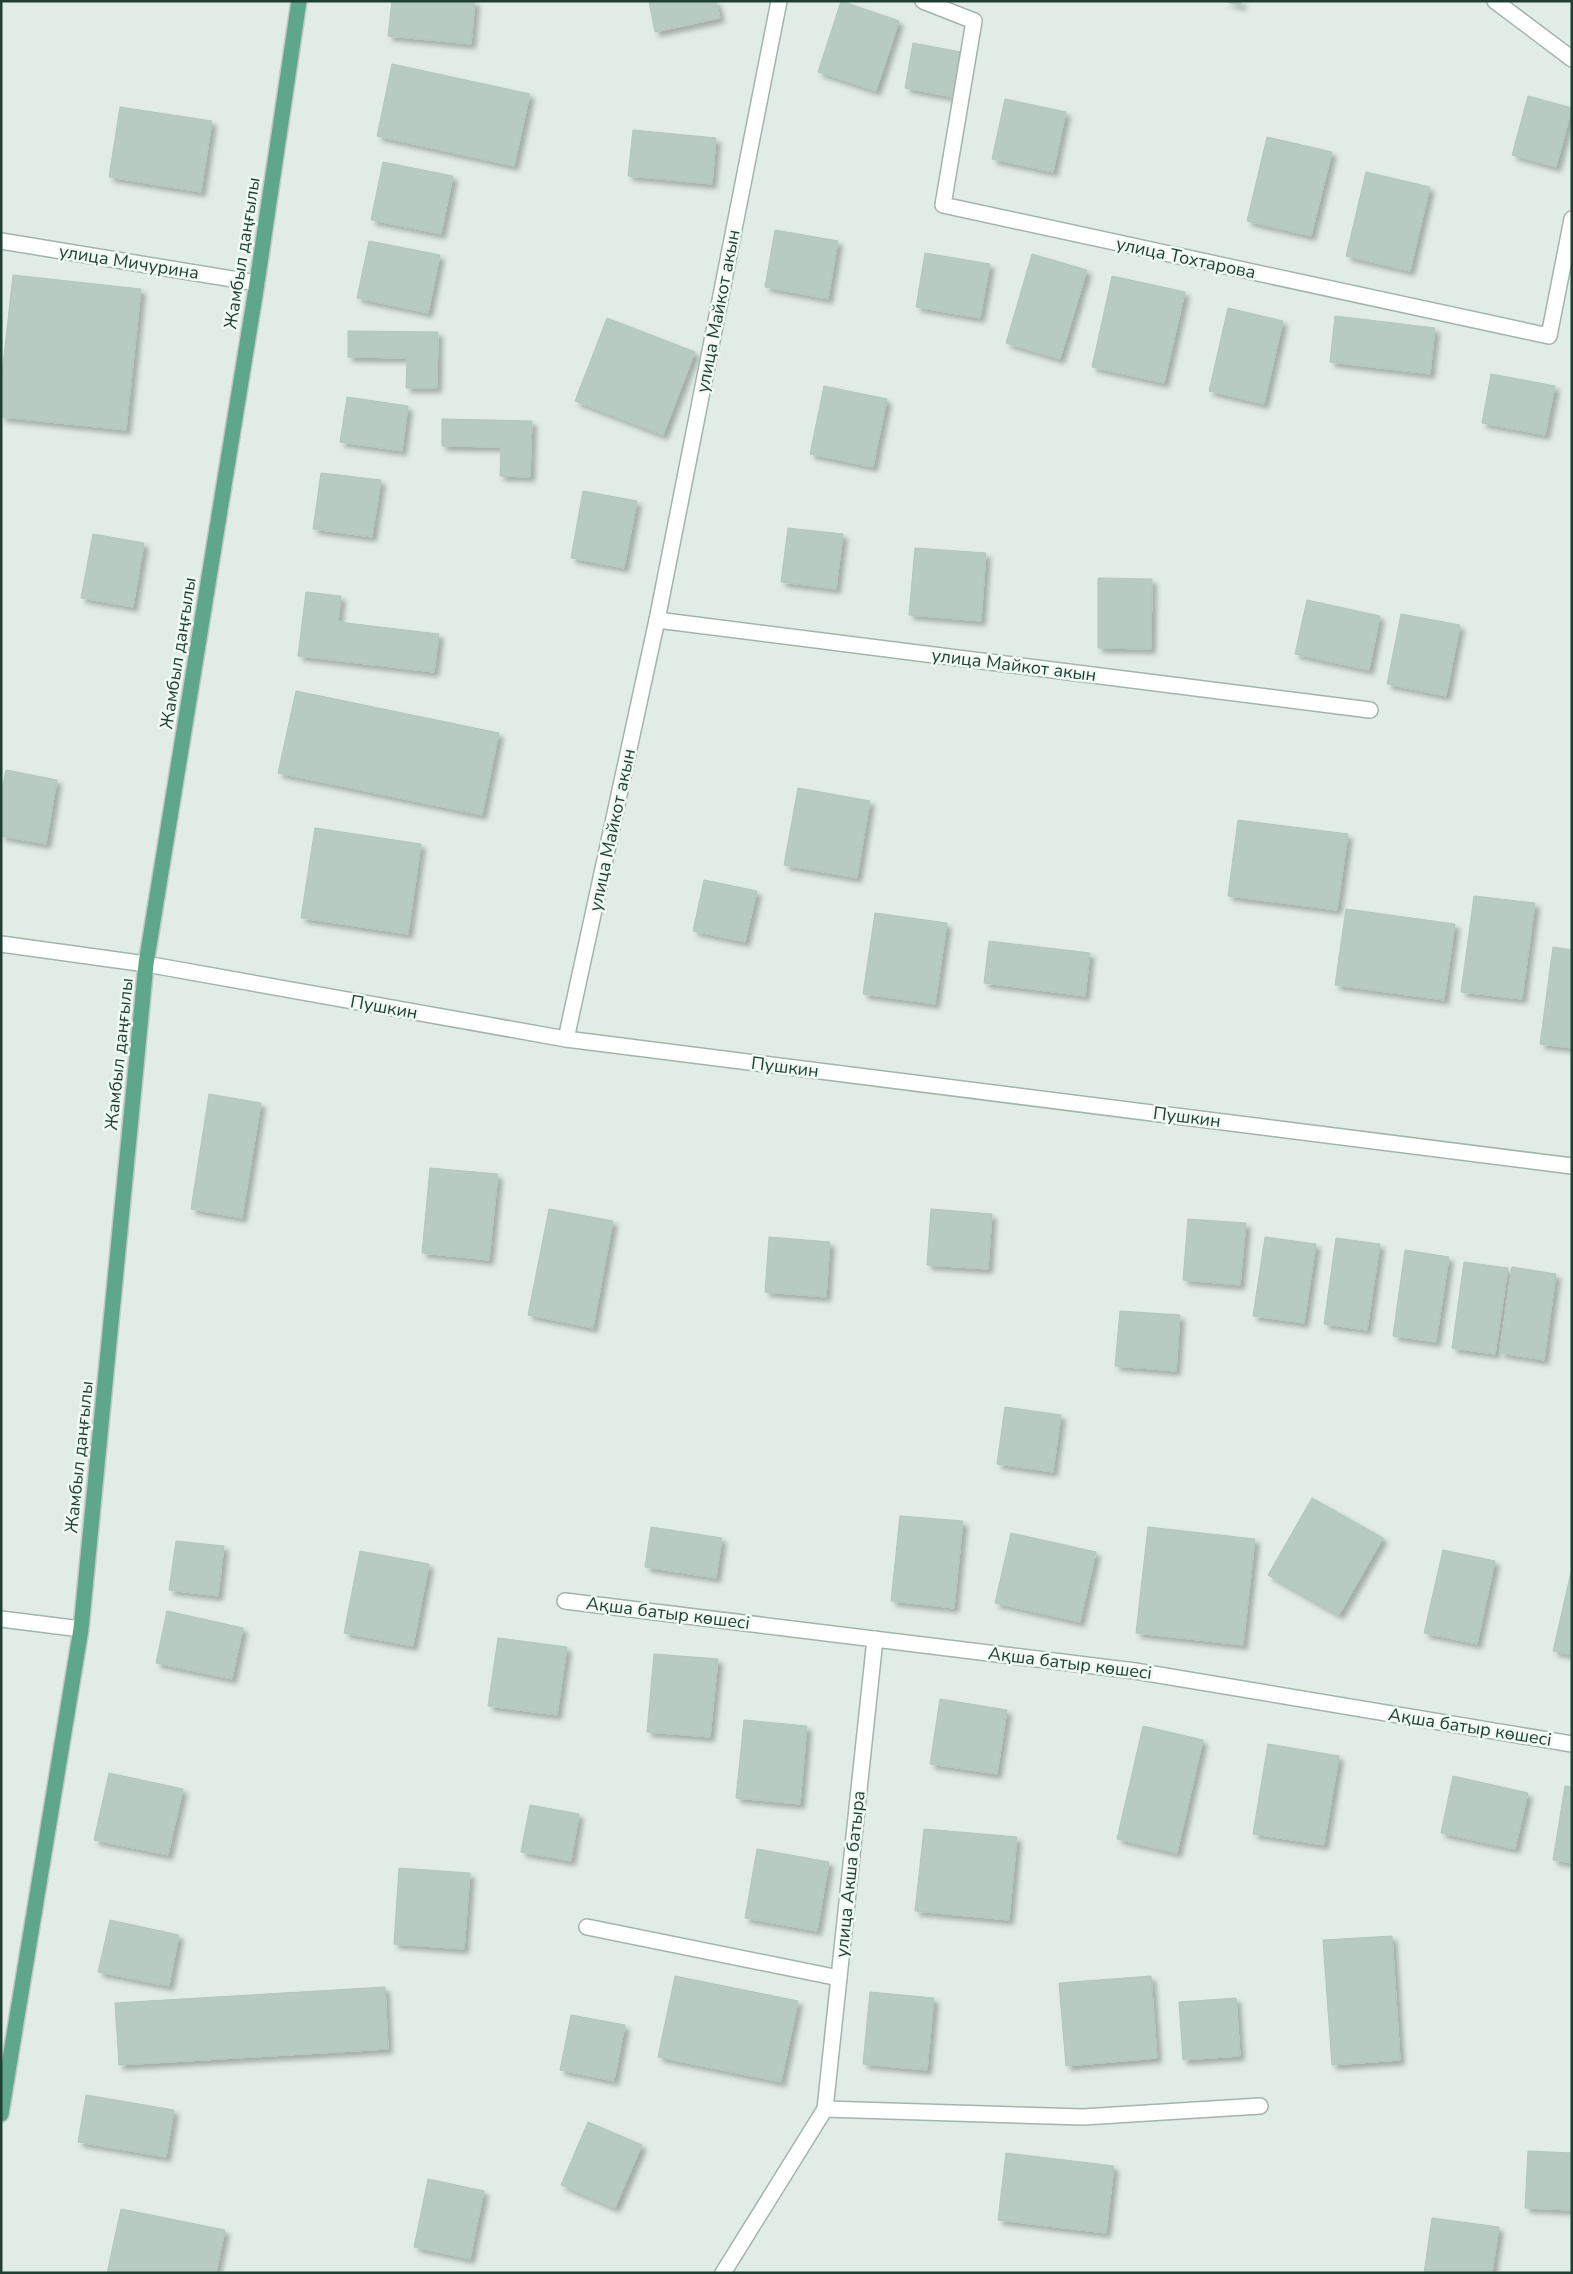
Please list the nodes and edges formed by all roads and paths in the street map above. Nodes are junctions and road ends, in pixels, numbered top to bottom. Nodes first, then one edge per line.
1 (299, 1) edge
2 (779, 1) edge
3 (923, 1) edge
4 (1495, 1) edge
5 (1572, 59) edge
6 (1572, 220) edge
7 (1, 240) edge
8 (257, 283) junction
9 (657, 620) junction
10 (1370, 710) dead end
11 (1, 944) edge
12 (146, 964) junction
13 (566, 1039) junction
14 (1572, 1166) edge
15 (565, 1601) dead end
16 (1, 1619) edge
17 (81, 1629) junction
18 (875, 1639) junction
19 (1572, 1744) edge
20 (587, 1927) dead end
21 (839, 1978) junction
22 (1260, 2106) dead end
23 (825, 2110) junction
24 (1, 2114) edge
25 (723, 2273) edge

1 - 8 main road, Жамбыл даңғылы
2 - 9 street, улица Майкот акын
3 - 6 street, улица Тохтарова
4 - 5 street
7 - 8 street, улица Мичурина
8 - 12 main road, Жамбыл даңғылы
9 - 10 street, улица Майкот акын
9 - 13 street, улица Майкот акын
11 - 12 street, Пушкин
12 - 13 street, Пушкин
12 - 17 main road, Жамбыл даңғылы
13 - 14 street, Пушкин
15 - 18 street, Ақша батыр көшесі
16 - 17 street
17 - 24 main road, Жамбыл даңғылы
18 - 19 street, Ақша батыр көшесі
18 - 21 street, улица Акша батыра
20 - 21 street
21 - 23 street, улица Акша батыра
22 - 23 street
23 - 25 street, улица Акша батыра

